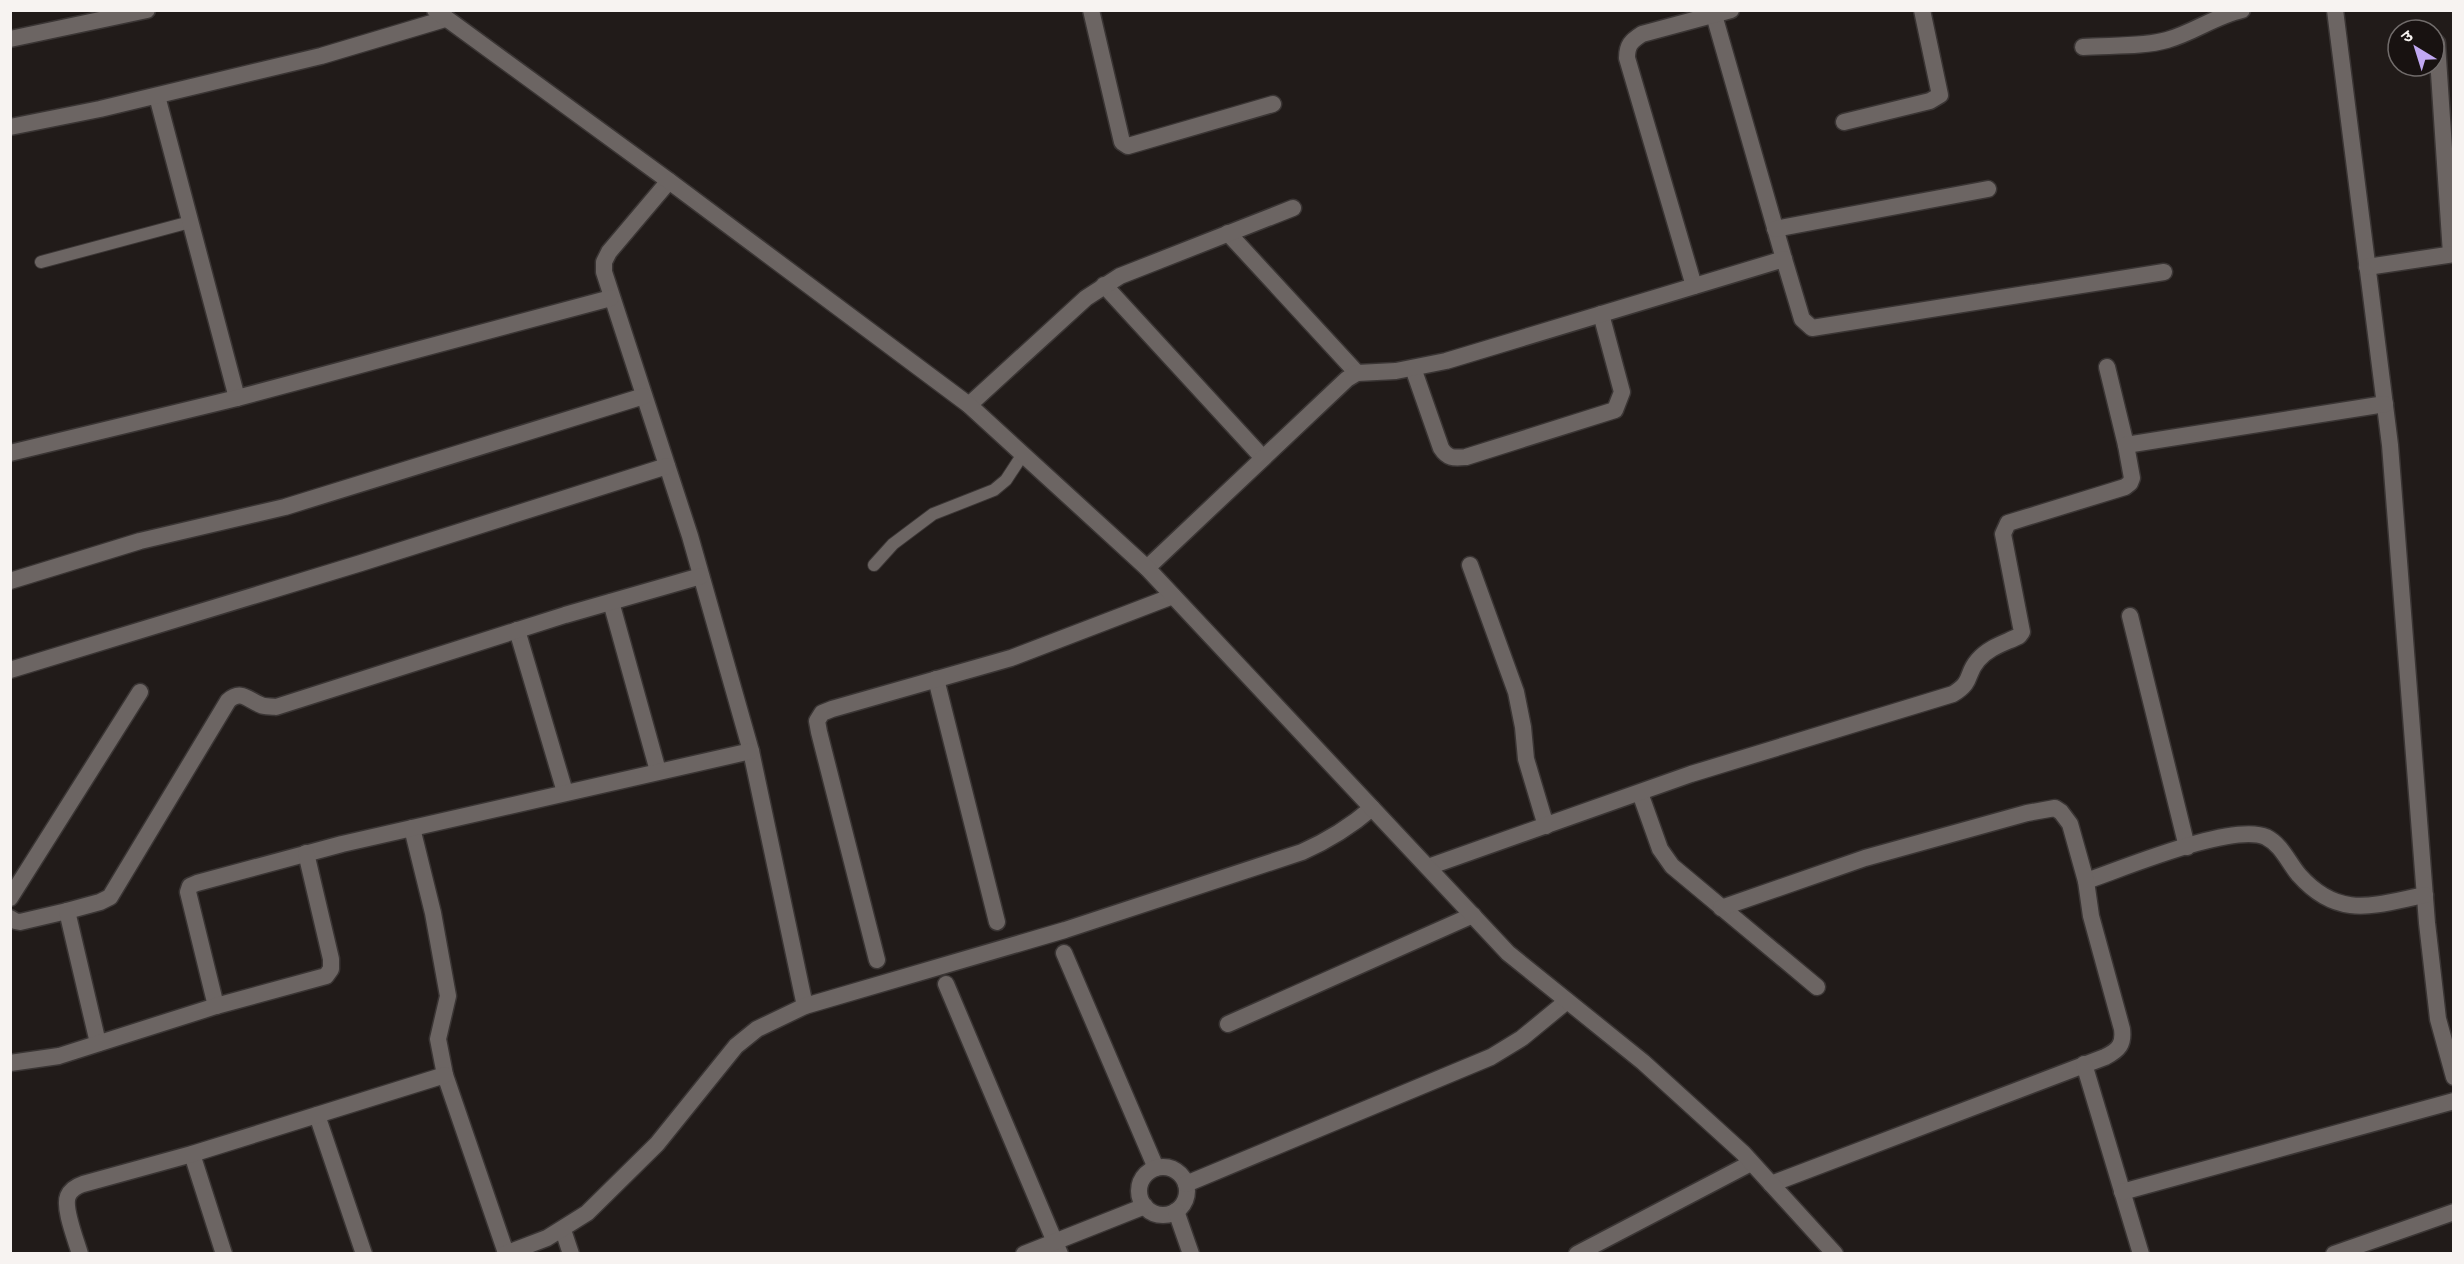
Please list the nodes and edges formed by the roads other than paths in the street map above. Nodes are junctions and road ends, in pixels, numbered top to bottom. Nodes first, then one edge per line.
1 (147, 10) edge
2 (1091, 10) edge
3 (1731, 10) edge
4 (1922, 10) edge
5 (2242, 10) edge
6 (2335, 10) edge
7 (440, 15) edge
8 (1714, 15) junction
9 (10, 39) edge
10 (2083, 47) dead end
11 (2439, 78) edge
12 (157, 96) junction
13 (1273, 104) dead end
14 (1844, 122) dead end
15 (10, 127) edge
16 (669, 181) junction
17 (1988, 189) dead end
18 (1293, 208) dead end
19 (190, 222) junction
20 (1775, 229) junction
21 (1228, 233) junction
22 (2452, 254) edge
23 (1784, 259) junction
24 (41, 261) dead end
25 (2367, 267) junction
26 (2164, 272) dead end
27 (1104, 285) junction
28 (1694, 286) junction
29 (611, 298) junction
30 (1601, 314) junction
31 (2107, 366) dead end
32 (1413, 368) junction
33 (1357, 373) junction
34 (644, 396) junction
35 (237, 398) junction
36 (2385, 404) junction
37 (969, 405) junction
38 (2126, 445) junction
39 (10, 453) edge
40 (1023, 454) junction
41 (1263, 458) junction
42 (667, 466) junction
43 (874, 565) dead end
44 (1470, 565) dead end
45 (1147, 568) junction
46 (701, 576) junction
47 (10, 581) edge
48 (1173, 596) junction
49 (611, 602) junction
50 (2130, 616) dead end
51 (517, 630) junction
52 (10, 670) edge
53 (936, 679) junction
54 (140, 692) dead end
55 (751, 751) junction
56 (658, 771) junction
57 (565, 792) junction
58 (1640, 793) junction
59 (1372, 808) junction
60 (1546, 826) junction
61 (412, 828) junction
62 (2187, 847) junction
63 (306, 853) junction
64 (1428, 867) junction
65 (2086, 881) junction
66 (2425, 895) junction
67 (10, 898) edge
68 (1721, 908) junction
69 (67, 911) junction
70 (1473, 915) junction
71 (10, 918) edge
72 (997, 922) dead end
73 (1064, 953) dead end
74 (877, 960) dead end
75 (946, 984) dead end
76 (1817, 987) dead end
77 (1567, 1001) junction
78 (216, 1006) junction
79 (805, 1006) junction
80 (1228, 1024) dead end
81 (98, 1043) junction
82 (10, 1062) edge
83 (2084, 1064) junction
84 (445, 1075) junction
85 (2454, 1077) edge
86 (2454, 1101) edge
87 (317, 1115) junction
88 (192, 1154) junction
89 (1751, 1163) junction
90 (1156, 1168) junction
91 (1186, 1184) junction
92 (1771, 1184) junction
93 (2122, 1192) junction
94 (1145, 1206) junction
95 (1176, 1211) junction
96 (2454, 1212) edge
97 (563, 1230) junction
98 (542, 1247) edge
99 (1058, 1248) edge
100 (506, 1253) edge
101 (80, 1254) edge
102 (224, 1254) edge
103 (364, 1254) edge
104 (571, 1254) edge
105 (1024, 1254) edge
106 (1191, 1254) edge
107 (1577, 1254) edge
108 (1836, 1254) edge
109 (2141, 1254) edge
110 (2334, 1254) edge

1 - 9 street
2 - 13 street
3 - 8 street
4 - 14 street
5 - 10 street
6 - 25 street
7 - 12 street
7 - 16 street
8 - 20 street
8 - 28 street
11 - 22 street
12 - 15 street
12 - 19 street
16 - 29 street
16 - 37 street
17 - 20 street
18 - 21 street
19 - 24 lane
19 - 35 street
20 - 23 street
21 - 27 street
21 - 33 street
22 - 25 street
23 - 26 street
23 - 28 street
25 - 36 street
27 - 37 street
27 - 41 street
28 - 30 street
29 - 34 street
29 - 35 street
30 - 32 street
30 - 32 street
31 - 38 street
32 - 33 street
33 - 41 street
34 - 42 street
34 - 47 street
35 - 39 street
36 - 38 street
36 - 66 street
37 - 40 street
38 - 58 street
40 - 43 lane
40 - 45 street
41 - 45 street
42 - 46 street
42 - 52 street
44 - 60 street
45 - 48 street
46 - 49 street
46 - 55 street
48 - 53 street
48 - 59 street
49 - 51 street
49 - 56 street
50 - 62 street
51 - 57 street
51 - 69 street
53 - 72 street
53 - 74 street
54 - 67 street
55 - 56 street
55 - 79 street
56 - 57 street
57 - 61 street
58 - 60 street
58 - 68 street
59 - 64 street
59 - 79 street
60 - 64 street
61 - 63 street
61 - 84 street
62 - 65 street
62 - 66 street
63 - 78 street
63 - 78 street
64 - 70 street
65 - 68 street
65 - 83 street
66 - 85 street
68 - 76 street
69 - 71 street
69 - 81 street
70 - 77 street
70 - 80 street
73 - 90 street
75 - 99 street
77 - 89 street
77 - 91 street
78 - 81 street
79 - 97 street
81 - 82 street
83 - 92 street
83 - 93 street
84 - 87 street
84 - 100 street
86 - 93 street
87 - 88 street
87 - 103 street
88 - 101 street
88 - 102 street
89 - 92 street
89 - 107 street
90 - 91 street
90 - 94 street
91 - 95 street
92 - 108 street
93 - 109 street
94 - 95 street
94 - 99 street
95 - 106 street
96 - 110 street
97 - 98 street
97 - 104 street
98 - 100 street
99 - 105 street

